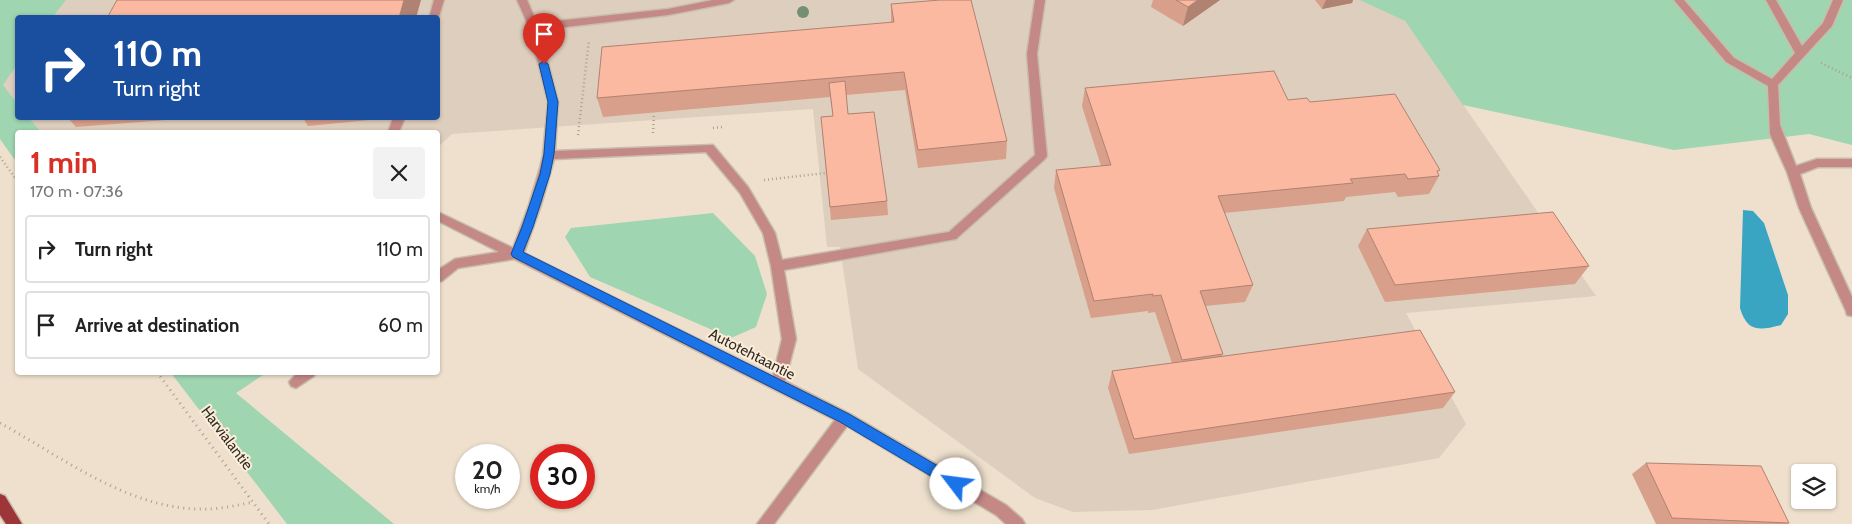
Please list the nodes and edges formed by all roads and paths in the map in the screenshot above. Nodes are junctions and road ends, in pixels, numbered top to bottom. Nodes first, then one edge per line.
1 (440, 0) edge
2 (522, 0) edge
3 (729, 0) edge
4 (1040, 0) edge
5 (1679, 0) edge
6 (1771, 0) edge
7 (1838, 0) edge
8 (435, 15) edge
9 (592, 19) junction
10 (534, 27) junction
11 (1801, 54) junction
12 (1852, 78) edge
13 (1773, 84) junction
14 (654, 112) edge
15 (723, 127) dead end
16 (705, 128) dead end
17 (662, 132) dead end
18 (578, 140) dead end
19 (549, 154) junction
20 (0, 157) edge
21 (1852, 163) edge
22 (1793, 172) junction
23 (826, 173) edge
24 (15, 178) edge
25 (738, 184) junction
26 (440, 217) edge
27 (517, 254) junction
28 (777, 266) junction
29 (440, 275) edge
30 (1852, 311) edge
31 (159, 375) edge
32 (305, 375) edge
33 (296, 382) dead end
34 (777, 385) junction
35 (844, 418) junction
36 (0, 423) edge
37 (0, 501) edge
38 (253, 502) junction
39 (14, 524) edge
40 (269, 524) edge
41 (764, 524) edge
42 (1017, 524) edge

1 - 8 street
2 - 10 street
3 - 9 street
4 - 28 street
5 - 13 street
6 - 11 street
7 - 11 street
9 - 10 street
9 - 18 path
10 - 19 street
11 - 12 path
11 - 13 street
13 - 22 street
14 - 17 path
15 - 16 path
19 - 25 street
19 - 27 street
20 - 24 path
21 - 22 street
22 - 30 street
23 - 25 path
25 - 28 street
26 - 27 street, Autotehtaantie
27 - 29 street
27 - 34 street, Autotehtaantie
28 - 34 street
31 - 38 path, Harvialantie
32 - 33 street
34 - 35 street, Autotehtaantie
35 - 41 street
35 - 42 street, Autotehtaantie
36 - 38 path
37 - 39 main road
38 - 40 path, Harvialantie

